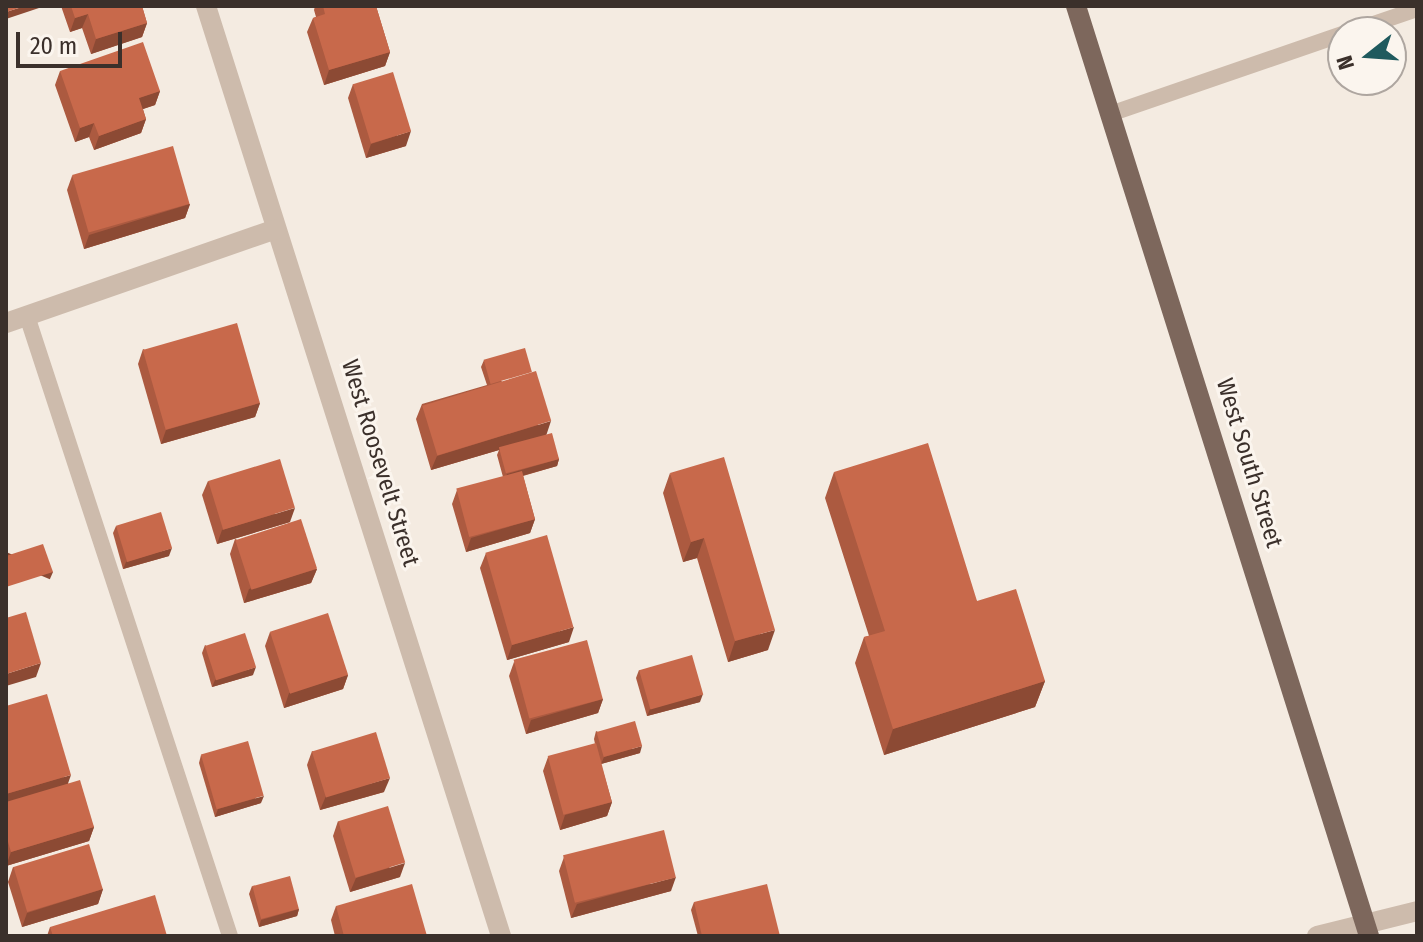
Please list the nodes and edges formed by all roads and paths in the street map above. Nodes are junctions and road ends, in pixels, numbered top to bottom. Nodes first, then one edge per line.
1 (206, 6) edge
2 (1076, 6) edge
3 (1417, 9) edge
4 (1397, 16) edge
5 (1327, 39) edge
6 (1113, 113) junction
7 (276, 229) junction
8 (27, 316) junction
9 (6, 323) edge
10 (1417, 911) edge
11 (1367, 930) edge
12 (230, 936) edge
13 (501, 936) edge
14 (1317, 936) edge

1 - 7 street, West Roosevelt Street
2 - 6 main road, West South Street
3 - 4 lane
5 - 6 lane
6 - 11 main road, West South Street
7 - 8 street
7 - 13 street, West Roosevelt Street
8 - 9 street
8 - 12 lane
10 - 11 street
11 - 14 street

